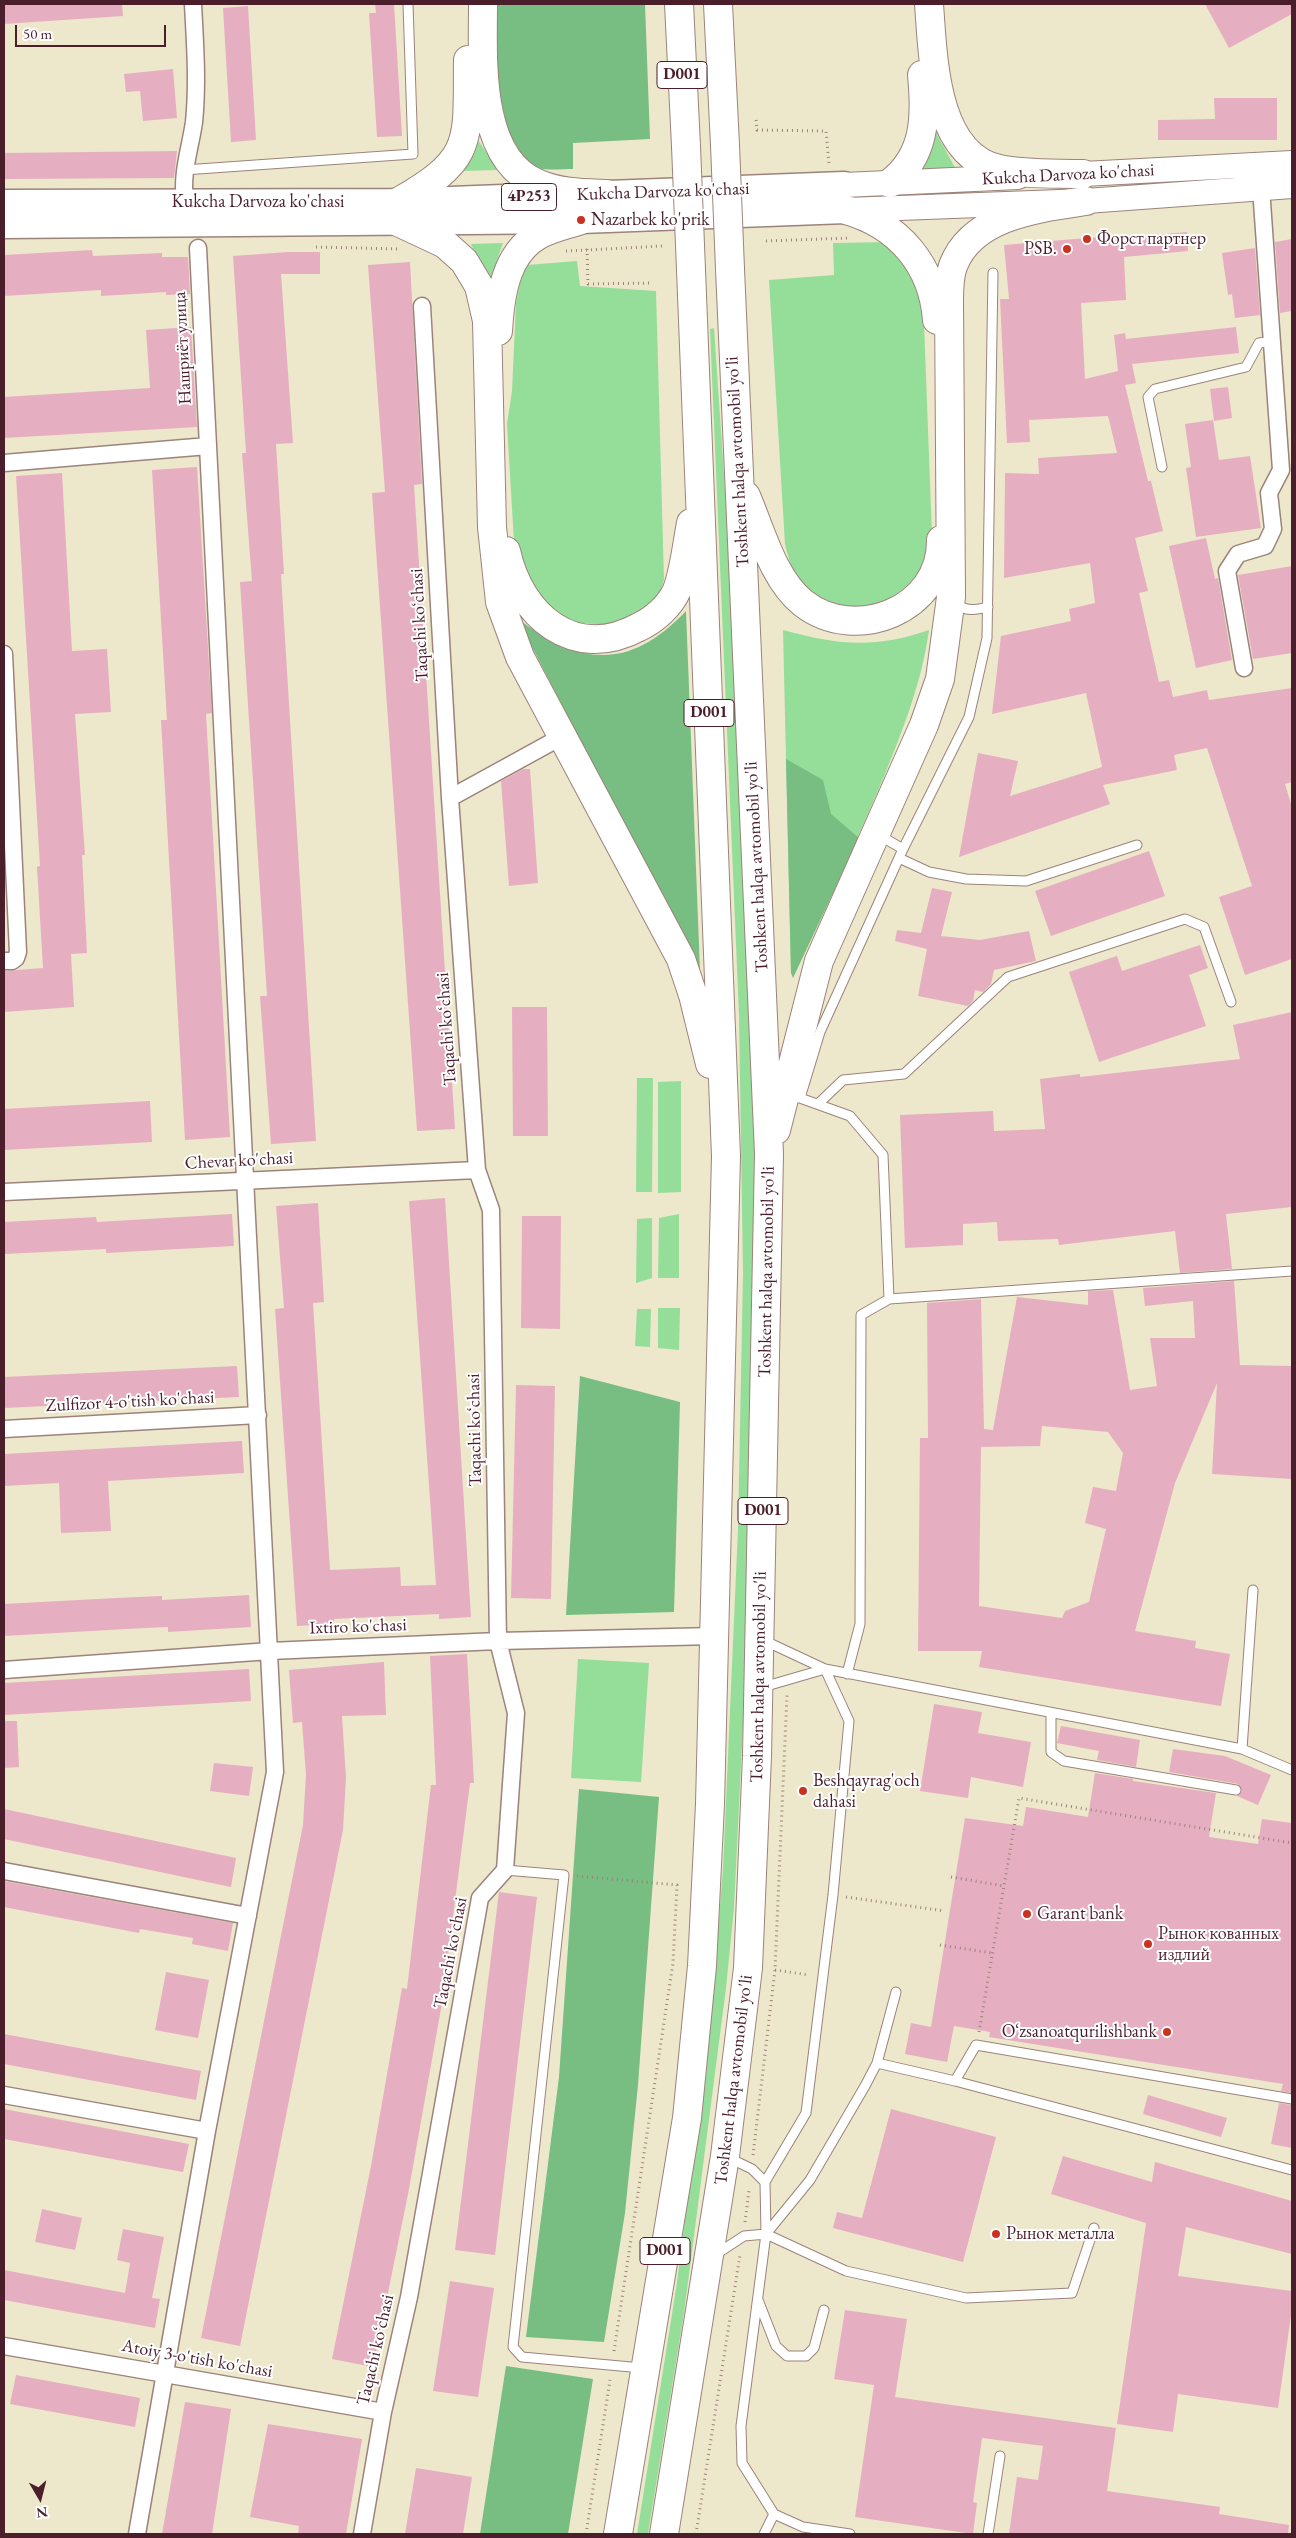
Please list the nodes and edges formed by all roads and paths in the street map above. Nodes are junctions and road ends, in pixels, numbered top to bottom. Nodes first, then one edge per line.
1 (193, 4) edge
2 (408, 4) edge
3 (468, 4) edge
4 (483, 4) edge
5 (679, 4) edge
6 (718, 4) edge
7 (916, 4) edge
8 (929, 4) edge
9 (756, 120) dead end
10 (1292, 163) edge
11 (184, 170) junction
12 (890, 183) junction
13 (1292, 186) edge
14 (1084, 187) junction
15 (1261, 188) junction
16 (840, 189) junction
17 (607, 194) junction
18 (4, 202) edge
19 (185, 202) junction
20 (398, 212) junction
21 (581, 220) junction
22 (4, 225) edge
23 (851, 238) dead end
24 (766, 241) dead end
25 (663, 246) dead end
26 (308, 247) dead end
27 (198, 248) dead end
28 (404, 249) dead end
29 (587, 250) junction
30 (565, 251) dead end
31 (992, 272) dead end
32 (653, 284) dead end
33 (422, 306) dead end
34 (1273, 341) junction
35 (208, 446) junction
36 (4, 463) edge
37 (1162, 467) dead end
38 (739, 481) junction
39 (700, 483) junction
40 (951, 597) junction
41 (988, 607) junction
42 (4, 654) edge
43 (1244, 668) dead end
44 (561, 737) junction
45 (450, 798) junction
46 (876, 834) junction
47 (1137, 845) dead end
48 (901, 854) junction
49 (4, 961) edge
50 (1231, 1002) dead end
51 (793, 1098) junction
52 (818, 1104) junction
53 (769, 1154) junction
54 (726, 1156) junction
55 (477, 1170) junction
56 (245, 1181) junction
57 (4, 1192) edge
58 (1292, 1271) edge
59 (889, 1299) junction
60 (258, 1415) junction
61 (4, 1429) edge
62 (1253, 1590) dead end
63 (715, 1636) junction
64 (760, 1639) junction
65 (498, 1641) junction
66 (270, 1651) junction
67 (825, 1669) junction
68 (4, 1670) edge
69 (847, 1674) junction
70 (787, 1679) junction
71 (759, 1688) junction
72 (1051, 1713) junction
73 (1242, 1749) junction
74 (1292, 1770) edge
75 (1236, 1790) dead end
76 (1292, 1843) edge
77 (505, 1870) junction
78 (4, 1871) edge
79 (564, 1875) junction
80 (951, 1877) dead end
81 (1004, 1886) junction
82 (833, 1895) junction
83 (945, 1911) dead end
84 (248, 1916) junction
85 (940, 1945) dead end
86 (992, 1953) junction
87 (799, 1974) dead end
88 (896, 1992) dead end
89 (976, 2044) junction
90 (877, 2063) junction
91 (955, 2081) junction
92 (4, 2095) edge
93 (1292, 2099) edge
94 (207, 2131) junction
95 (725, 2156) junction
96 (1292, 2170) edge
97 (765, 2182) junction
98 (1094, 2228) dead end
99 (766, 2234) junction
100 (710, 2259) junction
101 (757, 2298) junction
102 (824, 2310) dead end
103 (4, 2346) edge
104 (612, 2364) junction
105 (647, 2369) junction
106 (165, 2374) junction
107 (383, 2412) junction
108 (1000, 2456) dead end
109 (774, 2514) junction
110 (137, 2534) edge
111 (362, 2534) edge
112 (586, 2534) edge
113 (618, 2534) edge
114 (664, 2534) edge
115 (764, 2534) edge
116 (850, 2534) edge
117 (988, 2534) edge

1 - 11 street
2 - 11 lane
3 - 20 highway
4 - 17 highway
5 - 39 highway, D001, bridge
6 - 38 highway, Toshkent halqa avtomobil yo'li / D001, bridge
7 - 12 highway
8 - 14 highway
9 - 16 path
10 - 14 main road, Kukcha Darvoza ko'chasi
11 - 19 street
12 - 14 main road, Kukcha Darvoza ko'chasi
12 - 16 main road, Kukcha Darvoza ko'chasi
13 - 15 main road, Kukcha Darvoza ko'chasi
14 - 15 main road, Kukcha Darvoza ko'chasi
14 - 16 main road, Kukcha Darvoza ko'chasi
14 - 40 highway
15 - 34 street
16 - 17 main road, Kukcha Darvoza ko'chasi / 4Р253
16 - 21 main road, Kukcha Darvoza ko'chasi / 4Р253
16 - 38 highway
17 - 20 main road, Kukcha Darvoza ko'chasi / 4Р253
18 - 19 main road, Kukcha Darvoza ko'chasi
19 - 20 main road, Kukcha Darvoza ko'chasi
20 - 21 main road, Kukcha Darvoza ko'chasi / 4Р253
20 - 22 main road, Kukcha Darvoza ko'chasi
20 - 44 highway
21 - 39 highway
23 - 24 path
25 - 29 path
26 - 28 path
27 - 35 street, Нашриёт улица
29 - 30 path
29 - 32 path
31 - 41 lane
33 - 45 street, Taqachi koʻchasi
34 - 37 lane
34 - 43 street
35 - 36 street
35 - 56 street, Нашриёт улица
38 - 53 highway, Toshkent halqa avtomobil yo'li / D001
39 - 54 highway, D001
40 - 41 lane
40 - 46 highway
41 - 48 lane
42 - 49 street
44 - 45 street
44 - 54 highway
45 - 55 street, Taqachi koʻchasi
46 - 48 lane
46 - 51 highway
47 - 48 lane
48 - 51 lane
50 - 52 lane
51 - 52 lane
51 - 53 highway
52 - 59 lane
53 - 64 highway, Toshkent halqa avtomobil yo'li / D001
54 - 63 highway, D001
55 - 56 street, Chevar ko'chasi
55 - 65 street, Taqachi koʻchasi
56 - 57 street, Chevar ko'chasi
56 - 60 street, Нашриёт улица
58 - 59 lane
59 - 69 lane
60 - 61 street, Zulfizor 4-o'tish ko'chasi
60 - 66 street, Нашриёт улица
62 - 73 lane
63 - 65 street, Ixtiro ko'chasi
63 - 105 highway, D001
64 - 67 lane
64 - 71 highway, Toshkent halqa avtomobil yo'li / D001
65 - 66 street, Ixtiro ko'chasi
65 - 77 street, Taqachi koʻchasi
66 - 68 street, Ixtiro ko'chasi
66 - 84 street, Нашриёт улица
67 - 69 lane
67 - 70 lane
67 - 82 lane
69 - 72 lane
70 - 71 lane
70 - 87 path
71 - 95 highway, Toshkent halqa avtomobil yo'li / D001
72 - 73 lane
72 - 75 lane
73 - 74 lane
76 - 81 path
77 - 79 lane
77 - 107 street, Taqachi koʻchasi
78 - 84 street
79 - 104 lane
79 - 104 path
80 - 81 path
81 - 86 path
82 - 83 path
82 - 97 lane
84 - 94 street, Нашриёт улица
85 - 86 path
86 - 89 path
88 - 90 lane
89 - 91 lane
89 - 93 lane
90 - 91 lane
90 - 99 lane
91 - 96 lane
92 - 94 street
94 - 106 street, Нашриёт улица
95 - 97 lane
95 - 100 highway, Toshkent halqa avtomobil yo'li / D001
97 - 99 lane
98 - 99 lane
99 - 100 lane
99 - 101 lane
100 - 114 highway, Toshkent halqa avtomobil yo'li / D001
101 - 102 lane
101 - 109 lane
103 - 106 street, Atoiy 3-o'tish ko'chasi
104 - 105 lane
104 - 112 path
105 - 113 highway, D001
106 - 107 street, Atoiy 3-o'tish ko'chasi
106 - 110 street, Нашриёт улица
107 - 111 street, Taqachi koʻchasi
108 - 117 lane
109 - 115 lane
109 - 116 lane

